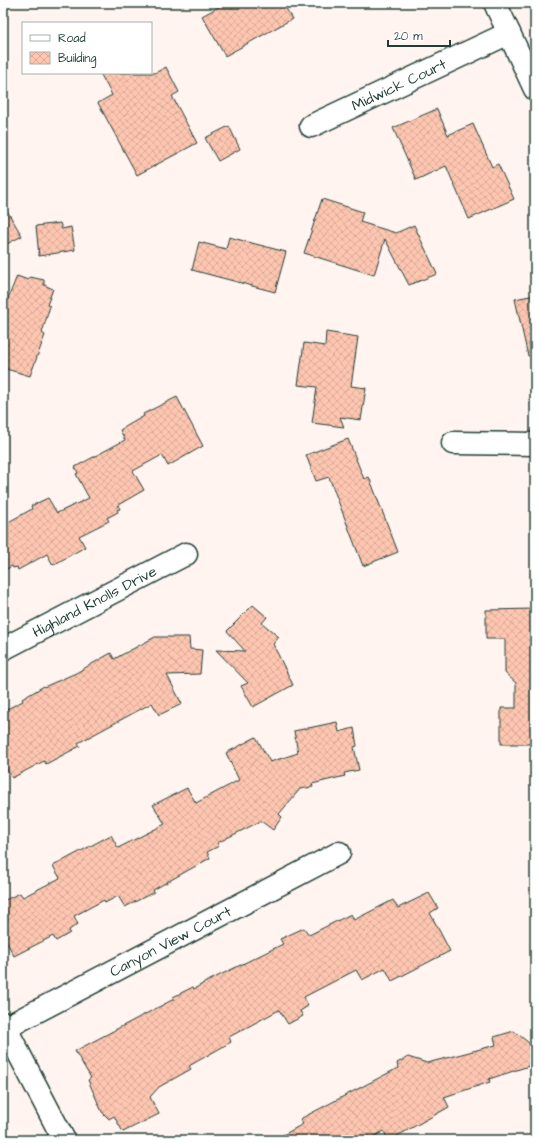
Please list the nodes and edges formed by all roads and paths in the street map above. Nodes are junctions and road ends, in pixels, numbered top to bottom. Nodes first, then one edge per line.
1 (495, 3) edge
2 (509, 33) junction
3 (535, 90) edge
4 (311, 126) dead end
5 (453, 443) dead end
6 (535, 444) edge
7 (186, 554) dead end
8 (3, 649) edge
9 (339, 853) dead end
10 (4, 1027) edge
11 (64, 1140) edge

1 - 2 street
2 - 3 street
2 - 4 street, Midwick Court
5 - 6 street
7 - 8 street, Highland Knolls Drive
9 - 10 street, Canyon View Court
10 - 11 street

